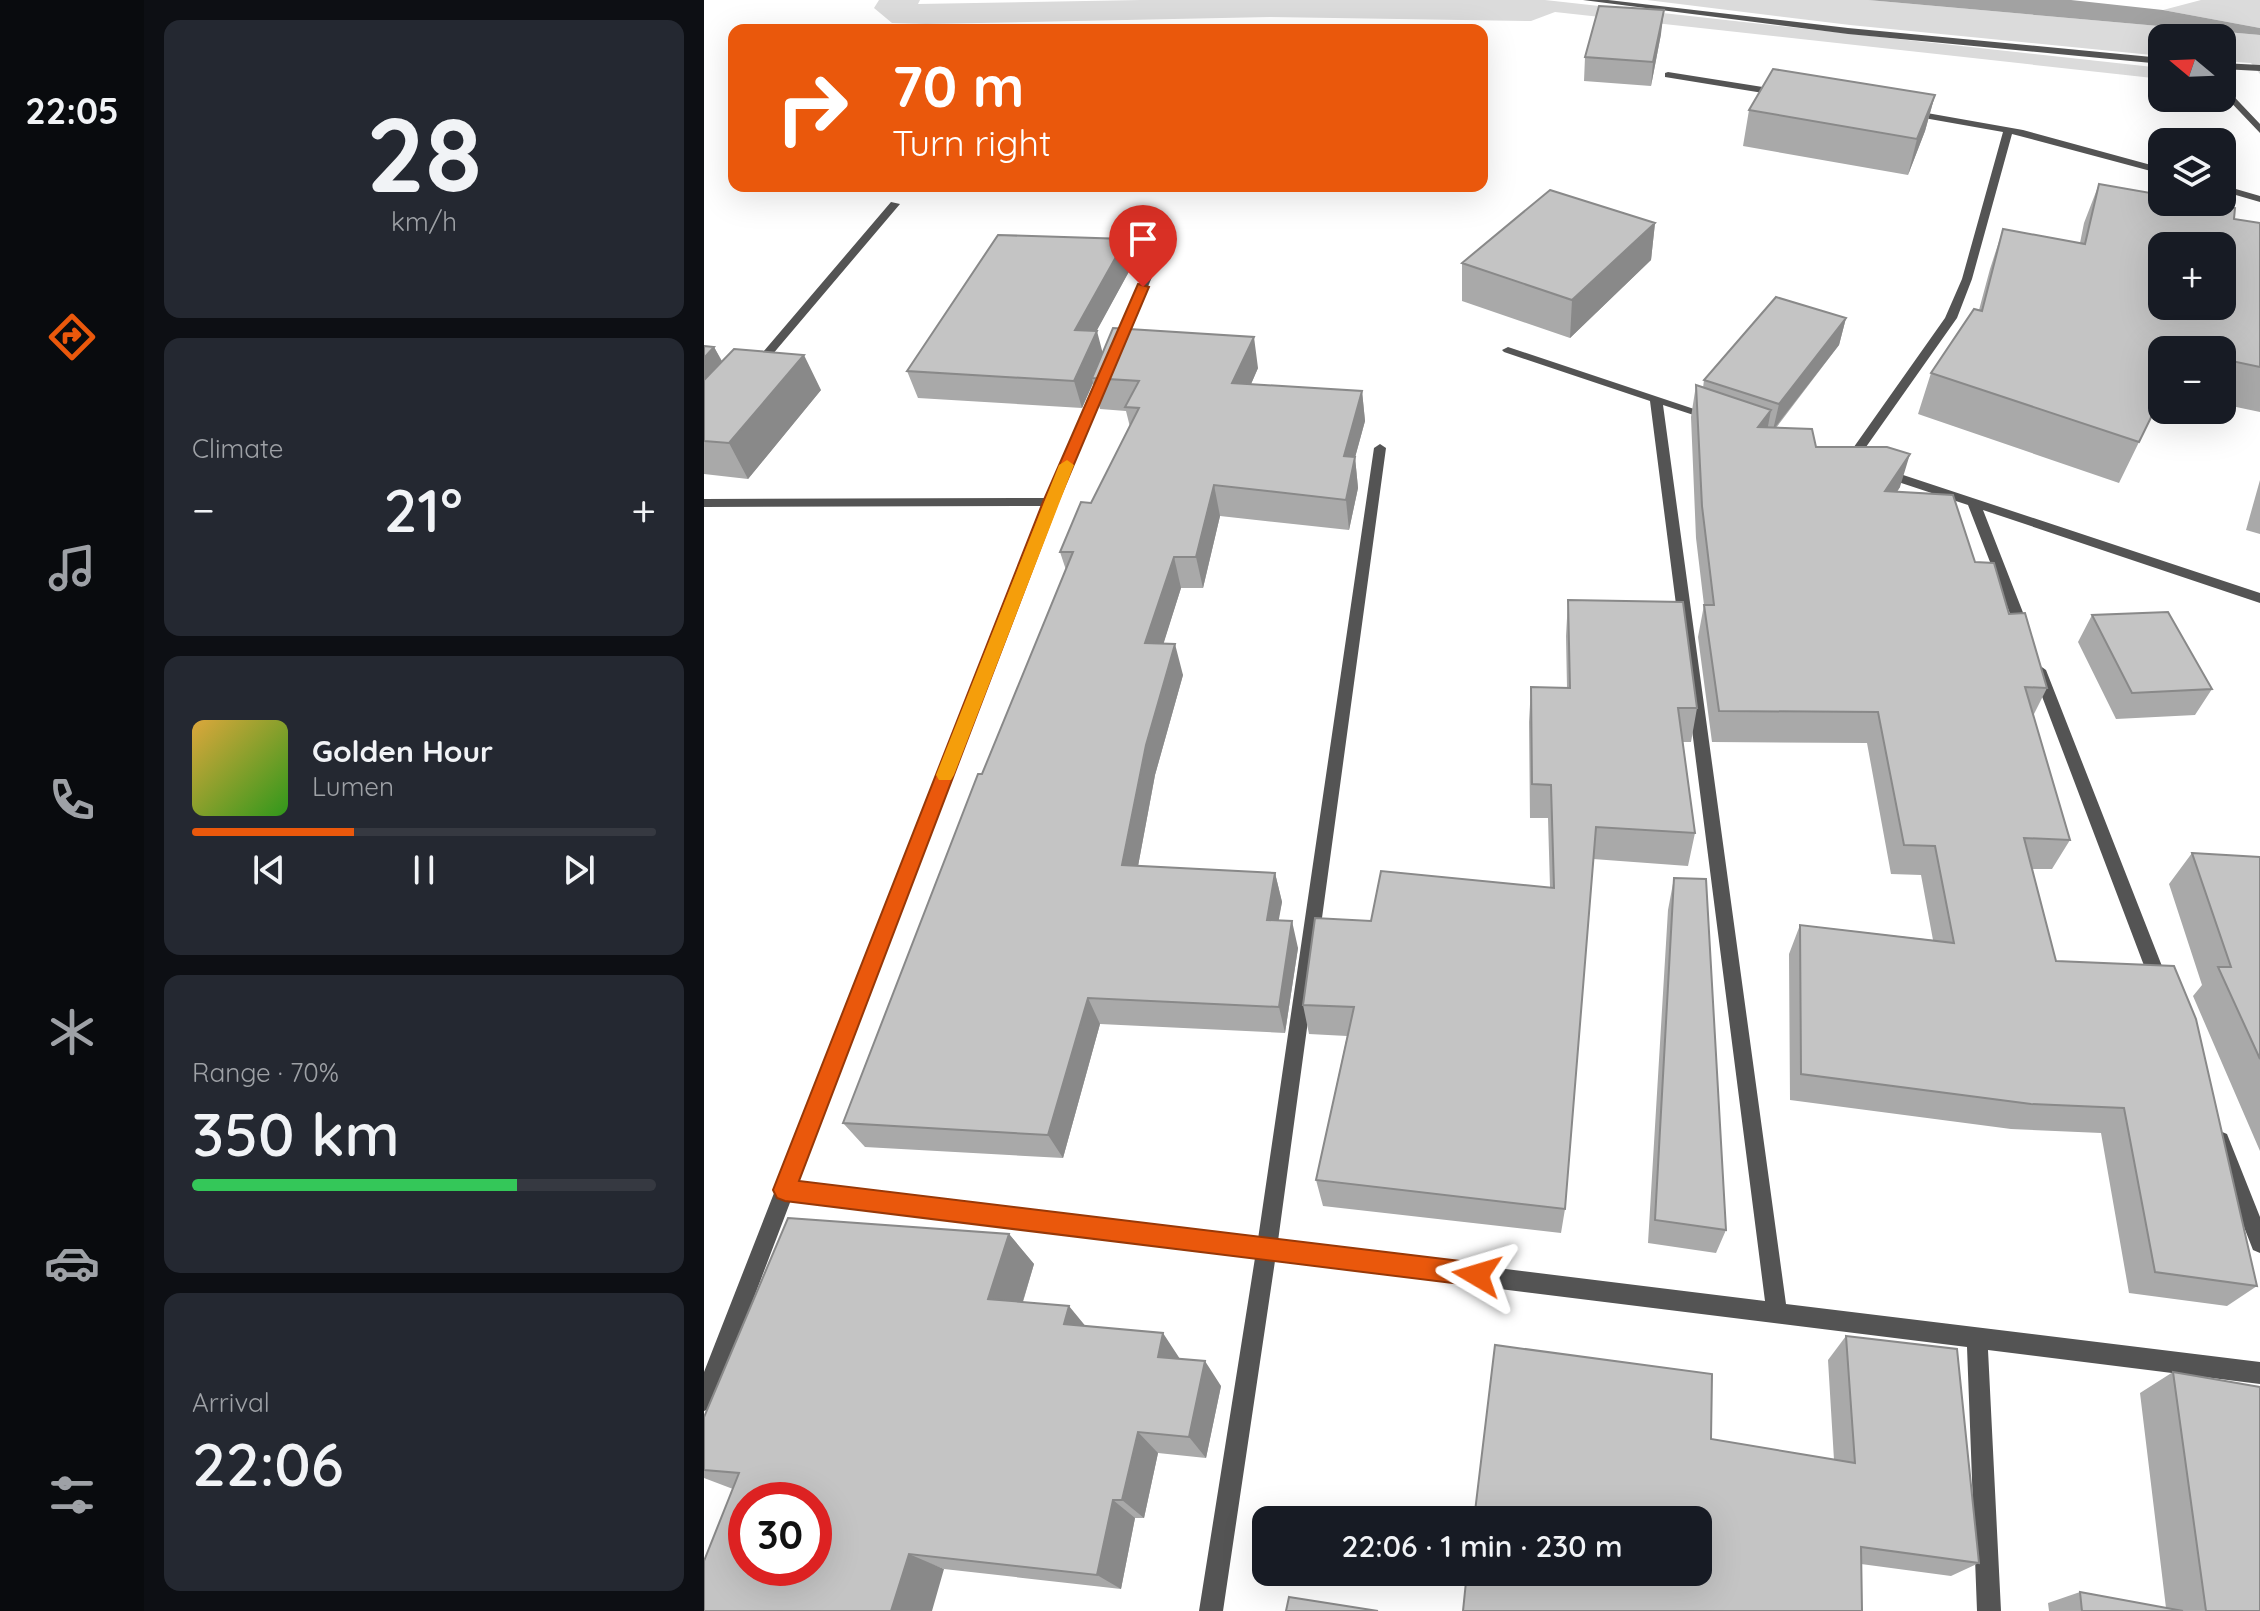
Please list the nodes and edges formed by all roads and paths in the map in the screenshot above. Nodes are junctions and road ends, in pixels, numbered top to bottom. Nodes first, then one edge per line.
1 (1587, 0) edge
2 (2148, 60) edge
3 (2236, 67) edge
4 (2260, 68) edge
5 (1668, 75) dead end
6 (1790, 94) edge
7 (2236, 103) edge
8 (1898, 111) edge
9 (2008, 130) junction
10 (2260, 130) edge
11 (2148, 167) edge
12 (2236, 192) edge
13 (2260, 199) edge
14 (895, 204) dead end
15 (1154, 260) dead end
16 (1508, 350) dead end
17 (744, 381) edge
18 (1656, 399) junction
19 (1731, 423) edge
20 (1380, 448) dead end
21 (1835, 457) edge
22 (1850, 461) junction
23 (1051, 502) junction
24 (704, 503) edge
25 (1974, 504) junction
26 (2260, 598) edge
27 (2169, 1006) edge
28 (2214, 1125) edge
29 (785, 1190) junction
30 (2260, 1243) edge
31 (1267, 1249) junction
32 (1777, 1311) junction
33 (1977, 1337) junction
34 (2260, 1373) edge
35 (704, 1400) edge
36 (1211, 1611) edge
37 (1989, 1611) edge

1 - 2 street
3 - 4 street
5 - 6 street
7 - 10 street
8 - 9 street
9 - 11 street
9 - 22 street
12 - 13 street
14 - 17 street
15 - 23 street
16 - 18 street
18 - 19 street
18 - 32 street
20 - 31 street
21 - 22 street
22 - 25 street
23 - 24 street
23 - 29 street
25 - 26 street
25 - 27 street
28 - 30 street
29 - 31 street
29 - 35 street
31 - 32 street
31 - 36 street
32 - 33 street
33 - 34 street
33 - 37 street

